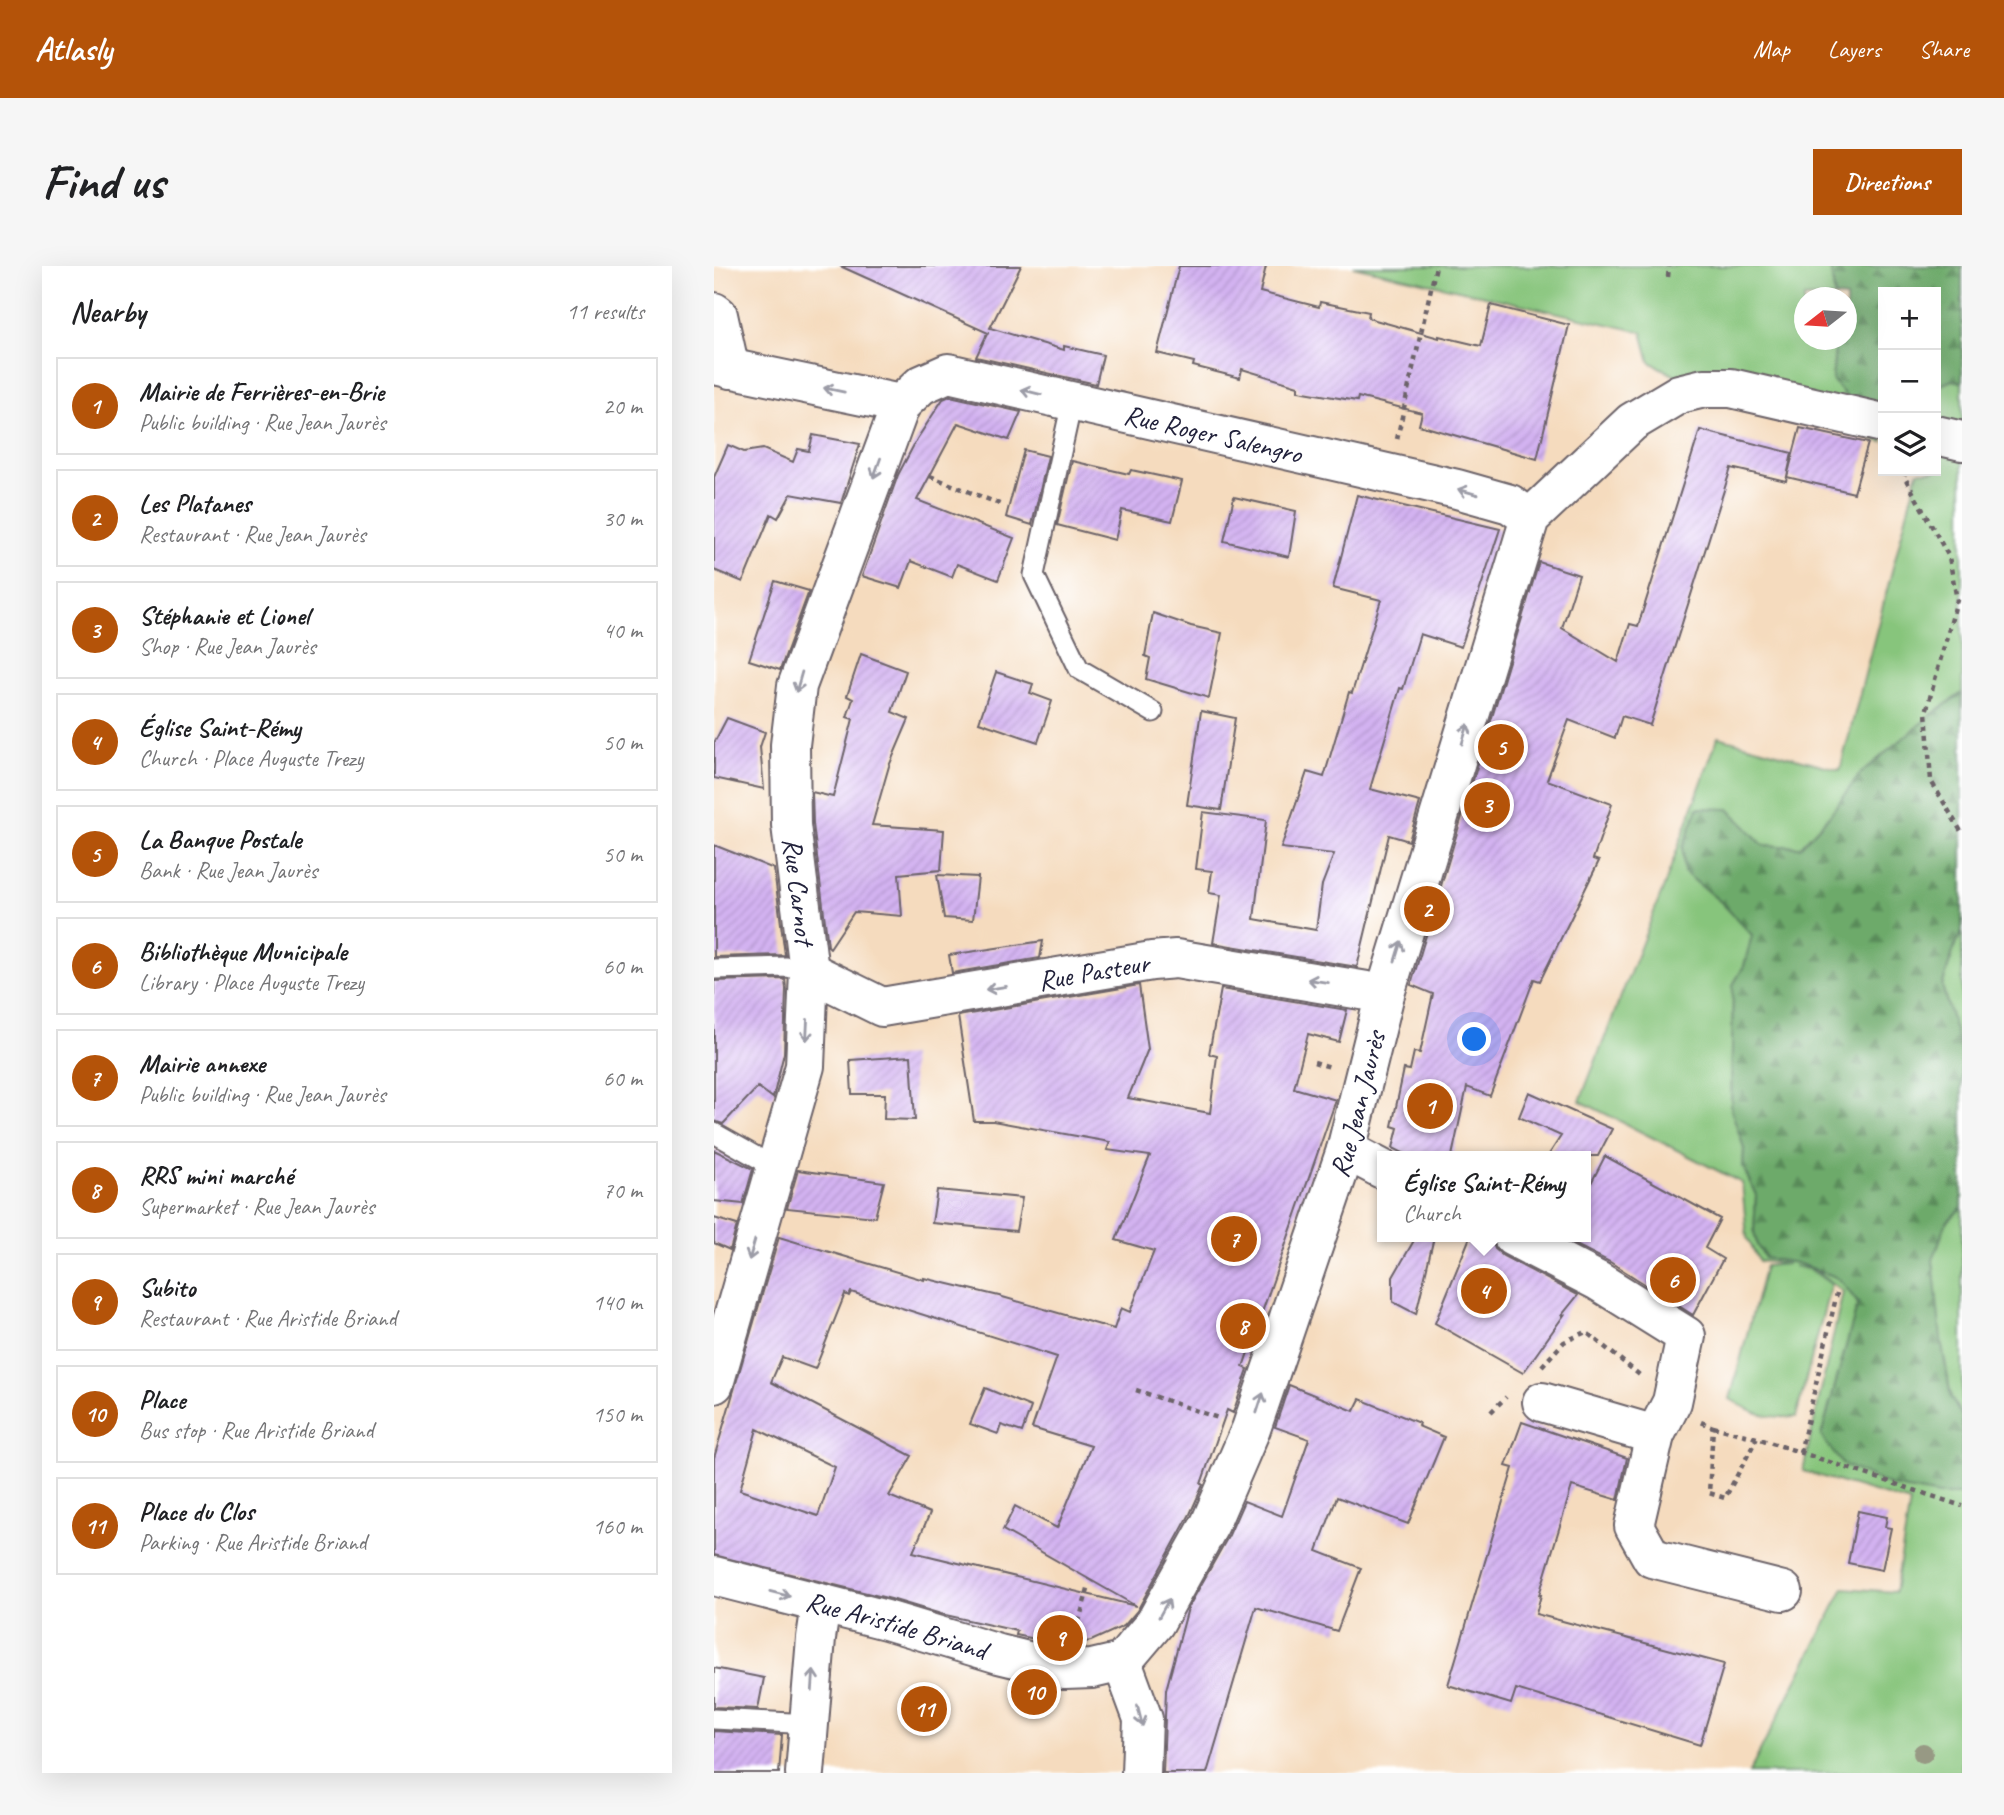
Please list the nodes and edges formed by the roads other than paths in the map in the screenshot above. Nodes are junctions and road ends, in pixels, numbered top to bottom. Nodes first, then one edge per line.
1 (714, 312) edge
2 (722, 367) edge
3 (1072, 402) junction
4 (901, 404) junction
5 (1878, 422) edge
6 (1941, 436) edge
7 (1962, 440) edge
8 (1530, 519) junction
9 (1153, 712) dead end
10 (714, 969) edge
11 (809, 971) junction
12 (1385, 994) junction
13 (714, 1133) edge
14 (1346, 1150) junction
15 (1377, 1166) edge
16 (776, 1168) junction
17 (1523, 1242) edge
18 (714, 1384) edge
19 (1541, 1385) road end
20 (1655, 1435) junction
21 (714, 1576) edge
22 (1783, 1591) dead end
23 (821, 1605) junction
24 (1122, 1662) junction
25 (714, 1719) edge
26 (810, 1724) junction
27 (805, 1773) edge
28 (1141, 1773) edge

1 - 2 main road
4 -> 2 main road
3 -> 4 main road, Rue Roger Salengro
8 -> 3 main road, Rue Roger Salengro
3 - 9 lane
4 -> 11 main road, Rue Carnot
5 - 8 main road
6 - 7 main road
12 -> 8 main road, Rue Jean Jaurès
10 - 11 lane
12 -> 11 main road, Rue Pasteur
11 -> 16 main road, Rue Carnot
12 - 14 main road, Rue Jean Jaurès
13 - 16 lane
14 - 15 main road
24 -> 14 main road, Rue Jean Jaurès
16 -> 18 main road, Rue Carnot
17 - 20 main road
19 - 20 main road
20 - 22 main road
21 -> 23 main road, Rue Aristide Briand
23 - 24 main road, Rue Aristide Briand
26 -> 23 main road
24 -> 28 main road
25 - 26 lane
26 - 27 main road

